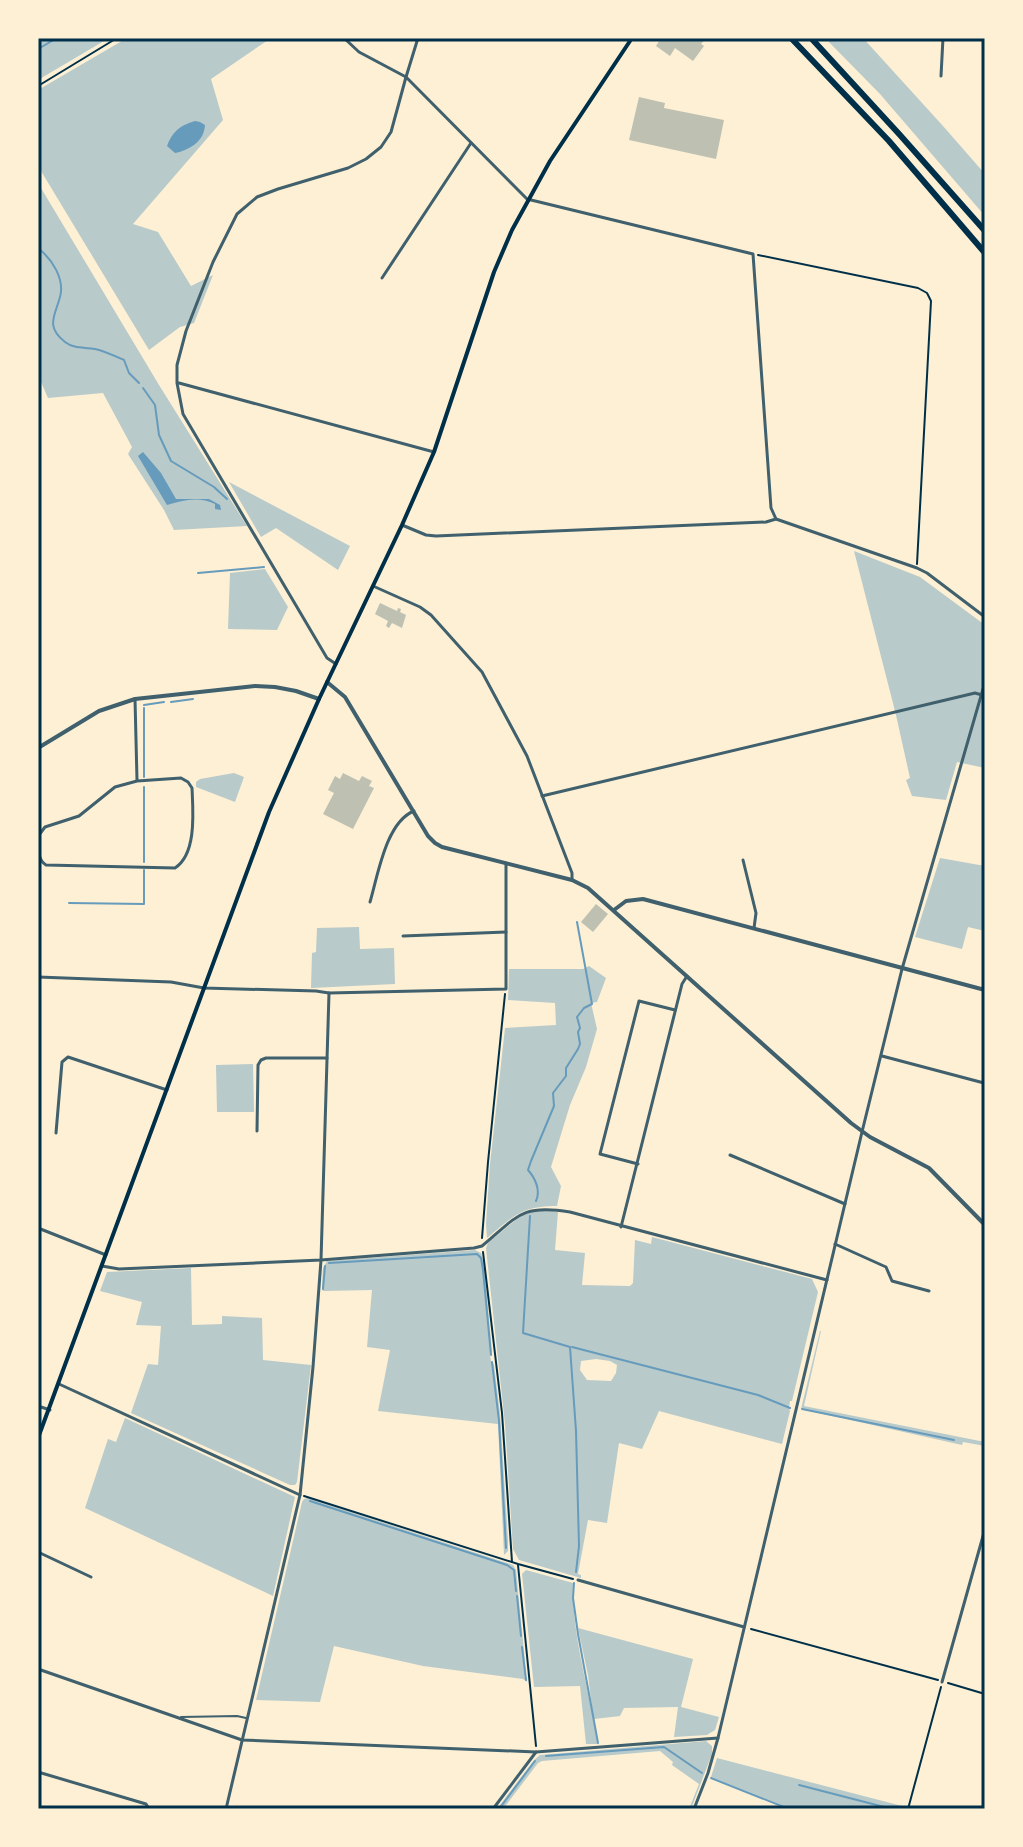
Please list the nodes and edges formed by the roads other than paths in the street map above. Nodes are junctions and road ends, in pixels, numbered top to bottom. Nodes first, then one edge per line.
1 (344, 38) edge
2 (418, 38) edge
3 (632, 38) edge
4 (791, 38) edge
5 (811, 38) edge
6 (943, 38) edge
7 (941, 76) dead end
8 (406, 77) junction
9 (471, 143) junction
10 (527, 199) junction
11 (985, 231) edge
12 (985, 253) edge
13 (382, 278) dead end
14 (177, 383) junction
15 (434, 452) junction
16 (776, 519) junction
17 (402, 525) junction
18 (373, 586) junction
19 (985, 617) edge
20 (336, 664) junction
21 (327, 682) junction
22 (985, 682) edge
23 (982, 695) junction
24 (135, 699) junction
25 (319, 699) junction
26 (38, 748) edge
27 (137, 781) junction
28 (542, 796) junction
29 (414, 811) junction
30 (743, 860) dead end
31 (506, 863) junction
32 (572, 880) junction
33 (370, 902) dead end
34 (614, 910) junction
35 (754, 928) junction
36 (506, 932) junction
37 (403, 936) dead end
38 (902, 969) junction
39 (687, 976) junction
40 (38, 977) edge
41 (204, 988) junction
42 (985, 990) edge
43 (329, 993) junction
44 (675, 1010) junction
45 (882, 1056) junction
46 (327, 1058) junction
47 (984, 1083) edge
48 (167, 1090) junction
49 (257, 1131) dead end
50 (862, 1132) junction
51 (56, 1133) dead end
52 (730, 1155) dead end
53 (638, 1164) junction
54 (845, 1204) junction
55 (985, 1225) edge
56 (621, 1227) junction
57 (38, 1228) edge
58 (835, 1244) junction
59 (106, 1255) junction
60 (321, 1260) junction
61 (102, 1266) junction
62 (827, 1280) junction
63 (929, 1291) dead end
64 (59, 1384) junction
65 (38, 1406) edge
66 (50, 1410) junction
67 (38, 1438) edge
68 (300, 1495) junction
69 (985, 1529) edge
70 (38, 1552) edge
71 (91, 1577) dead end
72 (578, 1580) road end
73 (744, 1627) junction
74 (38, 1669) edge
75 (942, 1682) road end
76 (177, 1717) junction
77 (248, 1718) junction
78 (718, 1738) junction
79 (242, 1740) junction
80 (536, 1752) junction
81 (38, 1772) edge
82 (149, 1809) edge
83 (226, 1809) edge
84 (493, 1809) edge
85 (694, 1809) edge

1 - 8 street
2 - 8 street
3 - 10 main road
4 - 12 highway
5 - 11 highway
6 - 7 street
8 - 9 street
8 - 14 street
9 - 10 street
9 - 13 street
10 - 15 main road
10 - 16 street
14 - 15 street
14 - 20 street
15 - 17 main road
16 - 17 street
16 - 19 street
17 - 18 main road
18 - 20 main road
18 - 28 street
20 - 21 main road
21 - 25 main road
21 - 29 street
22 - 23 street
23 - 28 street
23 - 38 street
24 - 25 street
24 - 26 street
24 - 27 street
25 - 41 main road
27 - 27 street
28 - 32 street
29 - 31 street
29 - 33 street
30 - 35 street
31 - 32 street
31 - 36 street
32 - 34 street
34 - 35 street
34 - 39 street
35 - 38 street
36 - 37 street
36 - 43 street
38 - 42 street
38 - 45 street
39 - 44 street
39 - 50 street
40 - 41 street
41 - 43 street
41 - 48 main road
43 - 46 street
44 - 53 street
44 - 53 street
45 - 47 street
45 - 50 street
46 - 49 street
46 - 60 street
48 - 51 street
48 - 59 main road
50 - 54 street
50 - 55 street
52 - 54 street
53 - 56 street
54 - 58 street
56 - 60 street
56 - 62 street
57 - 59 street
58 - 62 street
58 - 63 street
59 - 61 main road
60 - 61 street
60 - 68 street
61 - 64 main road
62 - 73 street
64 - 66 main road
64 - 68 street
65 - 66 street
66 - 67 main road
68 - 77 street
69 - 75 street
70 - 71 street
72 - 73 street
73 - 78 street
74 - 76 street
76 - 77 lane
76 - 79 street
77 - 79 street
78 - 80 street
78 - 85 street
79 - 80 street
79 - 83 street
80 - 84 street
81 - 82 street

